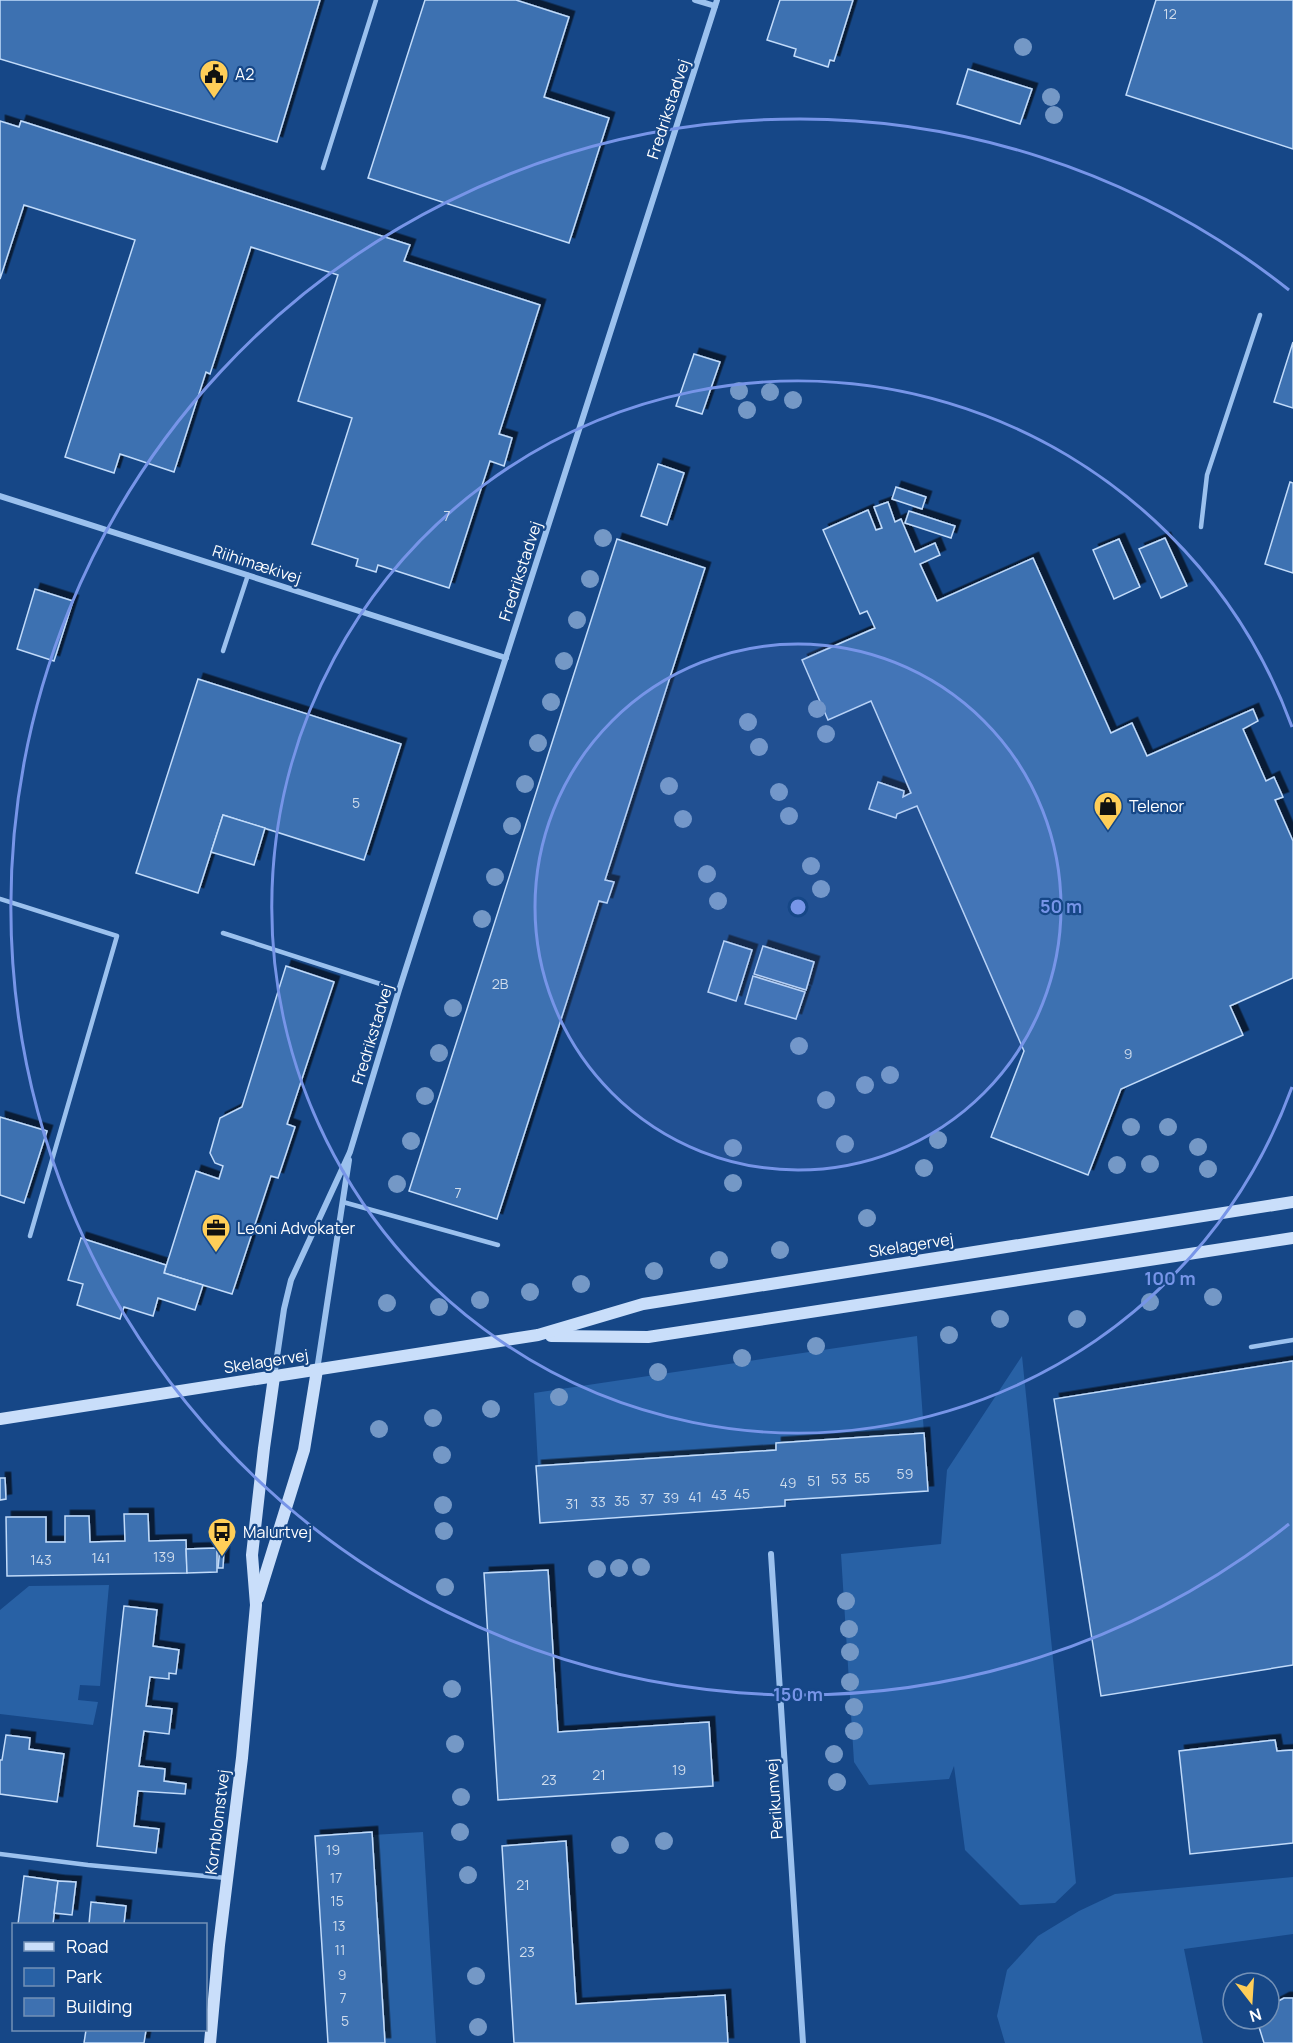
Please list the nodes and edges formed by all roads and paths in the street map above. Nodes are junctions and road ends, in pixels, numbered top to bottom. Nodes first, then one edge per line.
1 (376, 0) edge
2 (695, 0) edge
3 (716, 3) edge
4 (323, 168) dead end
5 (1260, 315) dead end
6 (0, 496) edge
7 (1201, 527) dead end
8 (248, 575) junction
9 (223, 651) dead end
10 (506, 658) junction
11 (0, 899) edge
12 (224, 933) dead end
13 (399, 990) junction
14 (350, 1152) junction
15 (343, 1202) junction
16 (1293, 1202) edge
17 (30, 1236) dead end
18 (1293, 1238) edge
19 (498, 1245) dead end
20 (537, 1335) junction
21 (1293, 1341) edge
22 (1251, 1347) dead end
23 (317, 1370) junction
24 (274, 1377) junction
25 (0, 1419) edge
26 (771, 1554) dead end
27 (256, 1605) junction
28 (0, 1854) edge
29 (226, 1878) junction
30 (210, 2043) edge
31 (803, 2043) edge

1 - 4 lane
2 - 3 street
3 - 10 street, Fredrikstadvej
5 - 7 lane
6 - 8 street, Riihimækivej
8 - 9 lane
8 - 10 street, Riihimækivej
10 - 13 street, Fredrikstadvej
11 - 17 lane
12 - 13 lane
13 - 14 street, Fredrikstadvej
14 - 15 street, Fredrikstadvej
14 - 24 street, Fredrikstadvej
15 - 19 lane
15 - 23 street, Fredrikstadvej
16 - 20 street, Skelagervej
18 - 20 street, Skelagervej
20 - 23 street, Skelagervej
21 - 22 lane
23 - 24 street, Skelagervej
23 - 27 street, Kornblomstvej
24 - 25 street, Skelagervej
24 - 27 street, Kornblomstvej
26 - 31 street, Perikumvej
27 - 29 street, Kornblomstvej
28 - 29 lane
29 - 30 street, Kornblomstvej

